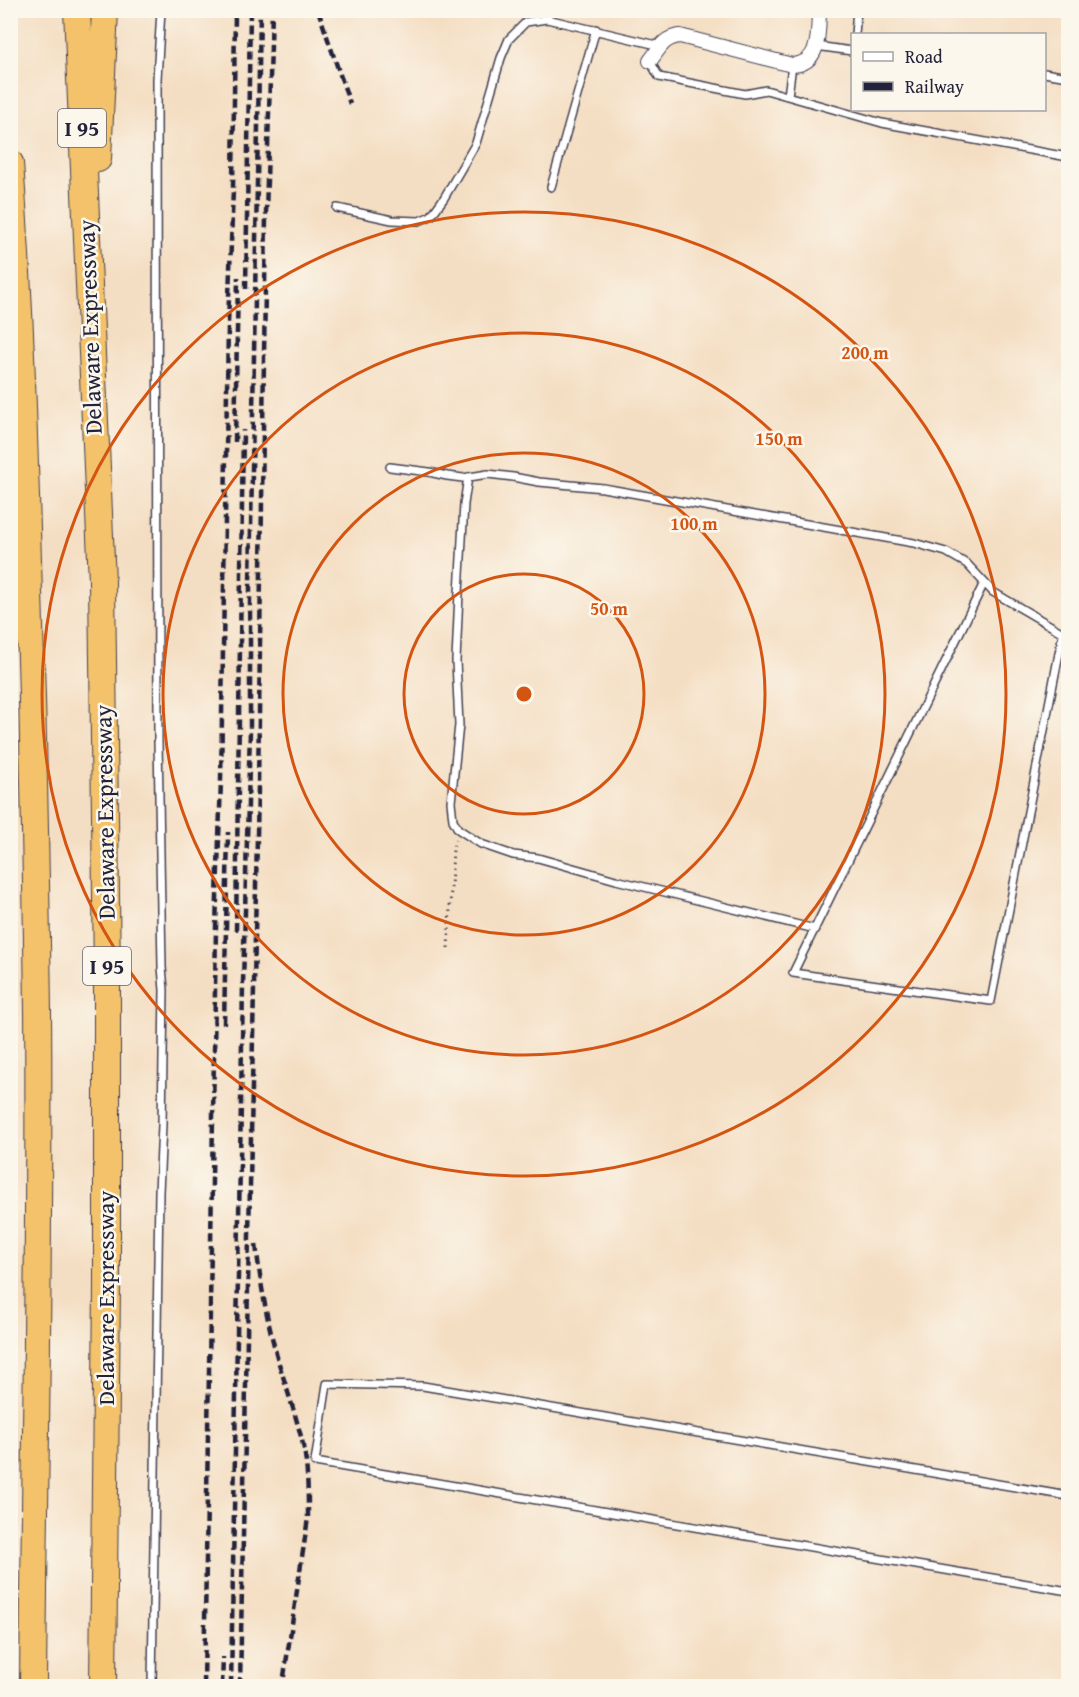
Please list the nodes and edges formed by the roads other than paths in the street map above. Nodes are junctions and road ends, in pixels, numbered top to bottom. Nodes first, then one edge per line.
1 (77, 10) edge
2 (105, 10) edge
3 (161, 10) edge
4 (819, 10) edge
5 (857, 10) edge
6 (596, 29) junction
7 (855, 33) edge
8 (661, 46) junction
9 (816, 46) junction
10 (851, 51) edge
11 (650, 61) joint
12 (792, 64) junction
13 (1046, 73) edge
14 (1068, 77) edge
15 (789, 96) junction
16 (1068, 157) edge
17 (10, 163) edge
18 (551, 187) dead end
19 (338, 208) dead end
20 (87, 245) junction
21 (390, 467) dead end
22 (468, 477) junction
23 (984, 583) junction
24 (1066, 634) edge
25 (815, 929) junction
26 (1068, 1496) edge
27 (1068, 1591) edge
28 (33, 1686) edge
29 (103, 1686) edge
30 (152, 1686) edge

1 - 20 highway, Delaware Expressway / I 95
2 - 20 highway
3 - 30 lane
4 - 9 street
5 - 7 lane
6 - 8 lane
6 - 18 lane
6 - 19 lane
8 - 11 street
8 - 12 street
9 - 10 lane
9 - 12 street
11 - 15 lane
12 - 15 lane
13 - 14 lane
15 - 16 lane
17 - 28 highway
20 - 29 highway, Delaware Expressway / I 95
21 - 22 lane
22 - 23 lane
22 - 25 lane
23 - 24 lane
23 - 25 lane
24 - 25 lane
26 - 27 lane

